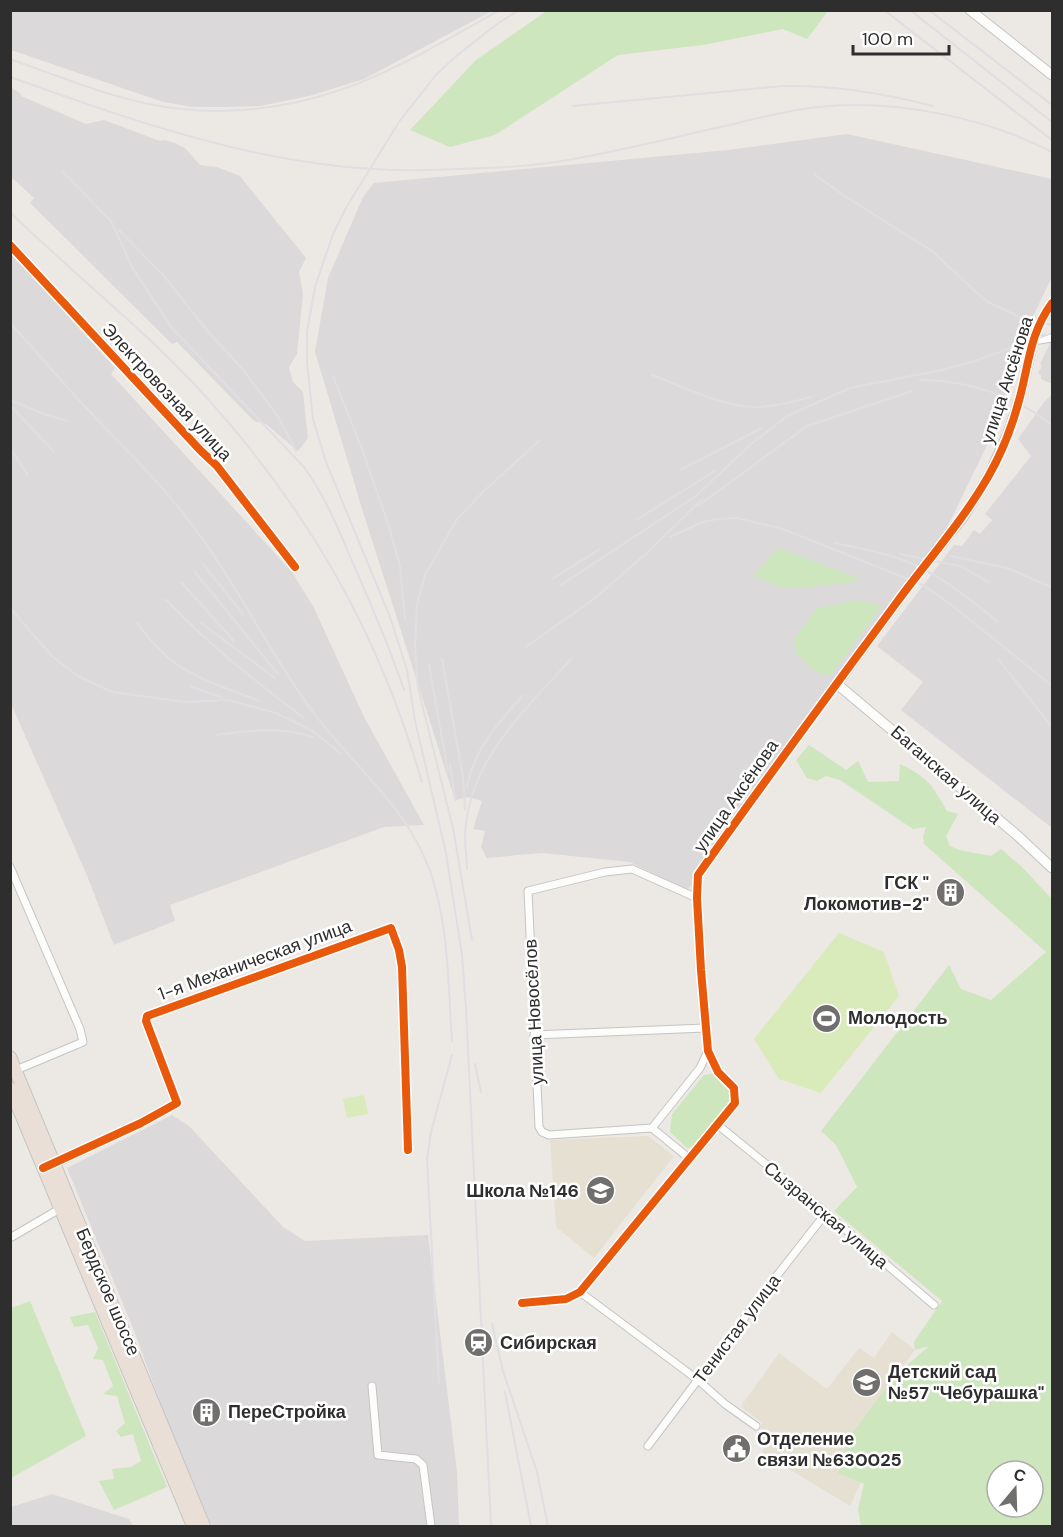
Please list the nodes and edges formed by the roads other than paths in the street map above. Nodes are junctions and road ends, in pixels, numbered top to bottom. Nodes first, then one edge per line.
1 (970, 10) edge
2 (1053, 75) edge
3 (10, 245) edge
4 (1053, 303) edge
5 (1053, 338) edge
6 (1033, 341) junction
7 (295, 567) dead end
8 (837, 684) junction
9 (10, 867) edge
10 (1053, 868) edge
11 (697, 898) junction
12 (705, 1028) junction
13 (534, 1035) junction
14 (708, 1051) junction
15 (10, 1057) edge
16 (16, 1070) junction
17 (10, 1088) edge
18 (718, 1125) junction
19 (652, 1128) junction
20 (408, 1150) dead end
21 (690, 1159) junction
22 (49, 1166) junction
23 (65, 1206) junction
24 (826, 1213) junction
25 (10, 1238) edge
26 (580, 1292) junction
27 (522, 1303) dead end
28 (934, 1305) dead end
29 (698, 1380) junction
30 (372, 1386) dead end
31 (756, 1426) dead end
32 (648, 1446) dead end
33 (193, 1527) edge
34 (204, 1527) edge
35 (431, 1527) edge

1 - 2 street
3 - 7 street, Электровозная улица
4 - 6 street, улица Аксёнова
5 - 6 street
6 - 8 street, улица Аксёнова
8 - 10 street, Баганская улица
8 - 11 street, улица Аксёнова
9 - 16 street
11 - 12 street, улица Аксёнова
11 - 13 street, улица Новосёлов
12 - 13 street
12 - 14 street, улица Аксёнова
13 - 19 street, улица Новосёлов
14 - 18 street, улица Аксёнова
14 - 19 street
15 - 16 highway, Бердское шоссе
16 - 22 highway, Бердское шоссе
17 - 22 highway, Бердское шоссе
18 - 21 street, улица Аксёнова
18 - 24 street, Сызранская улица
19 - 21 street
20 - 22 street, 1-я Механическая улица
21 - 26 street, улица Аксёнова
22 - 23 highway, Бердское шоссе
23 - 25 street
23 - 33 highway, Бердское шоссе
23 - 34 highway, Бердское шоссе
24 - 28 street, Сызранская улица
24 - 29 street, Тенистая улица
26 - 27 street
26 - 29 street
29 - 31 street
29 - 32 street, Тенистая улица
30 - 35 street

